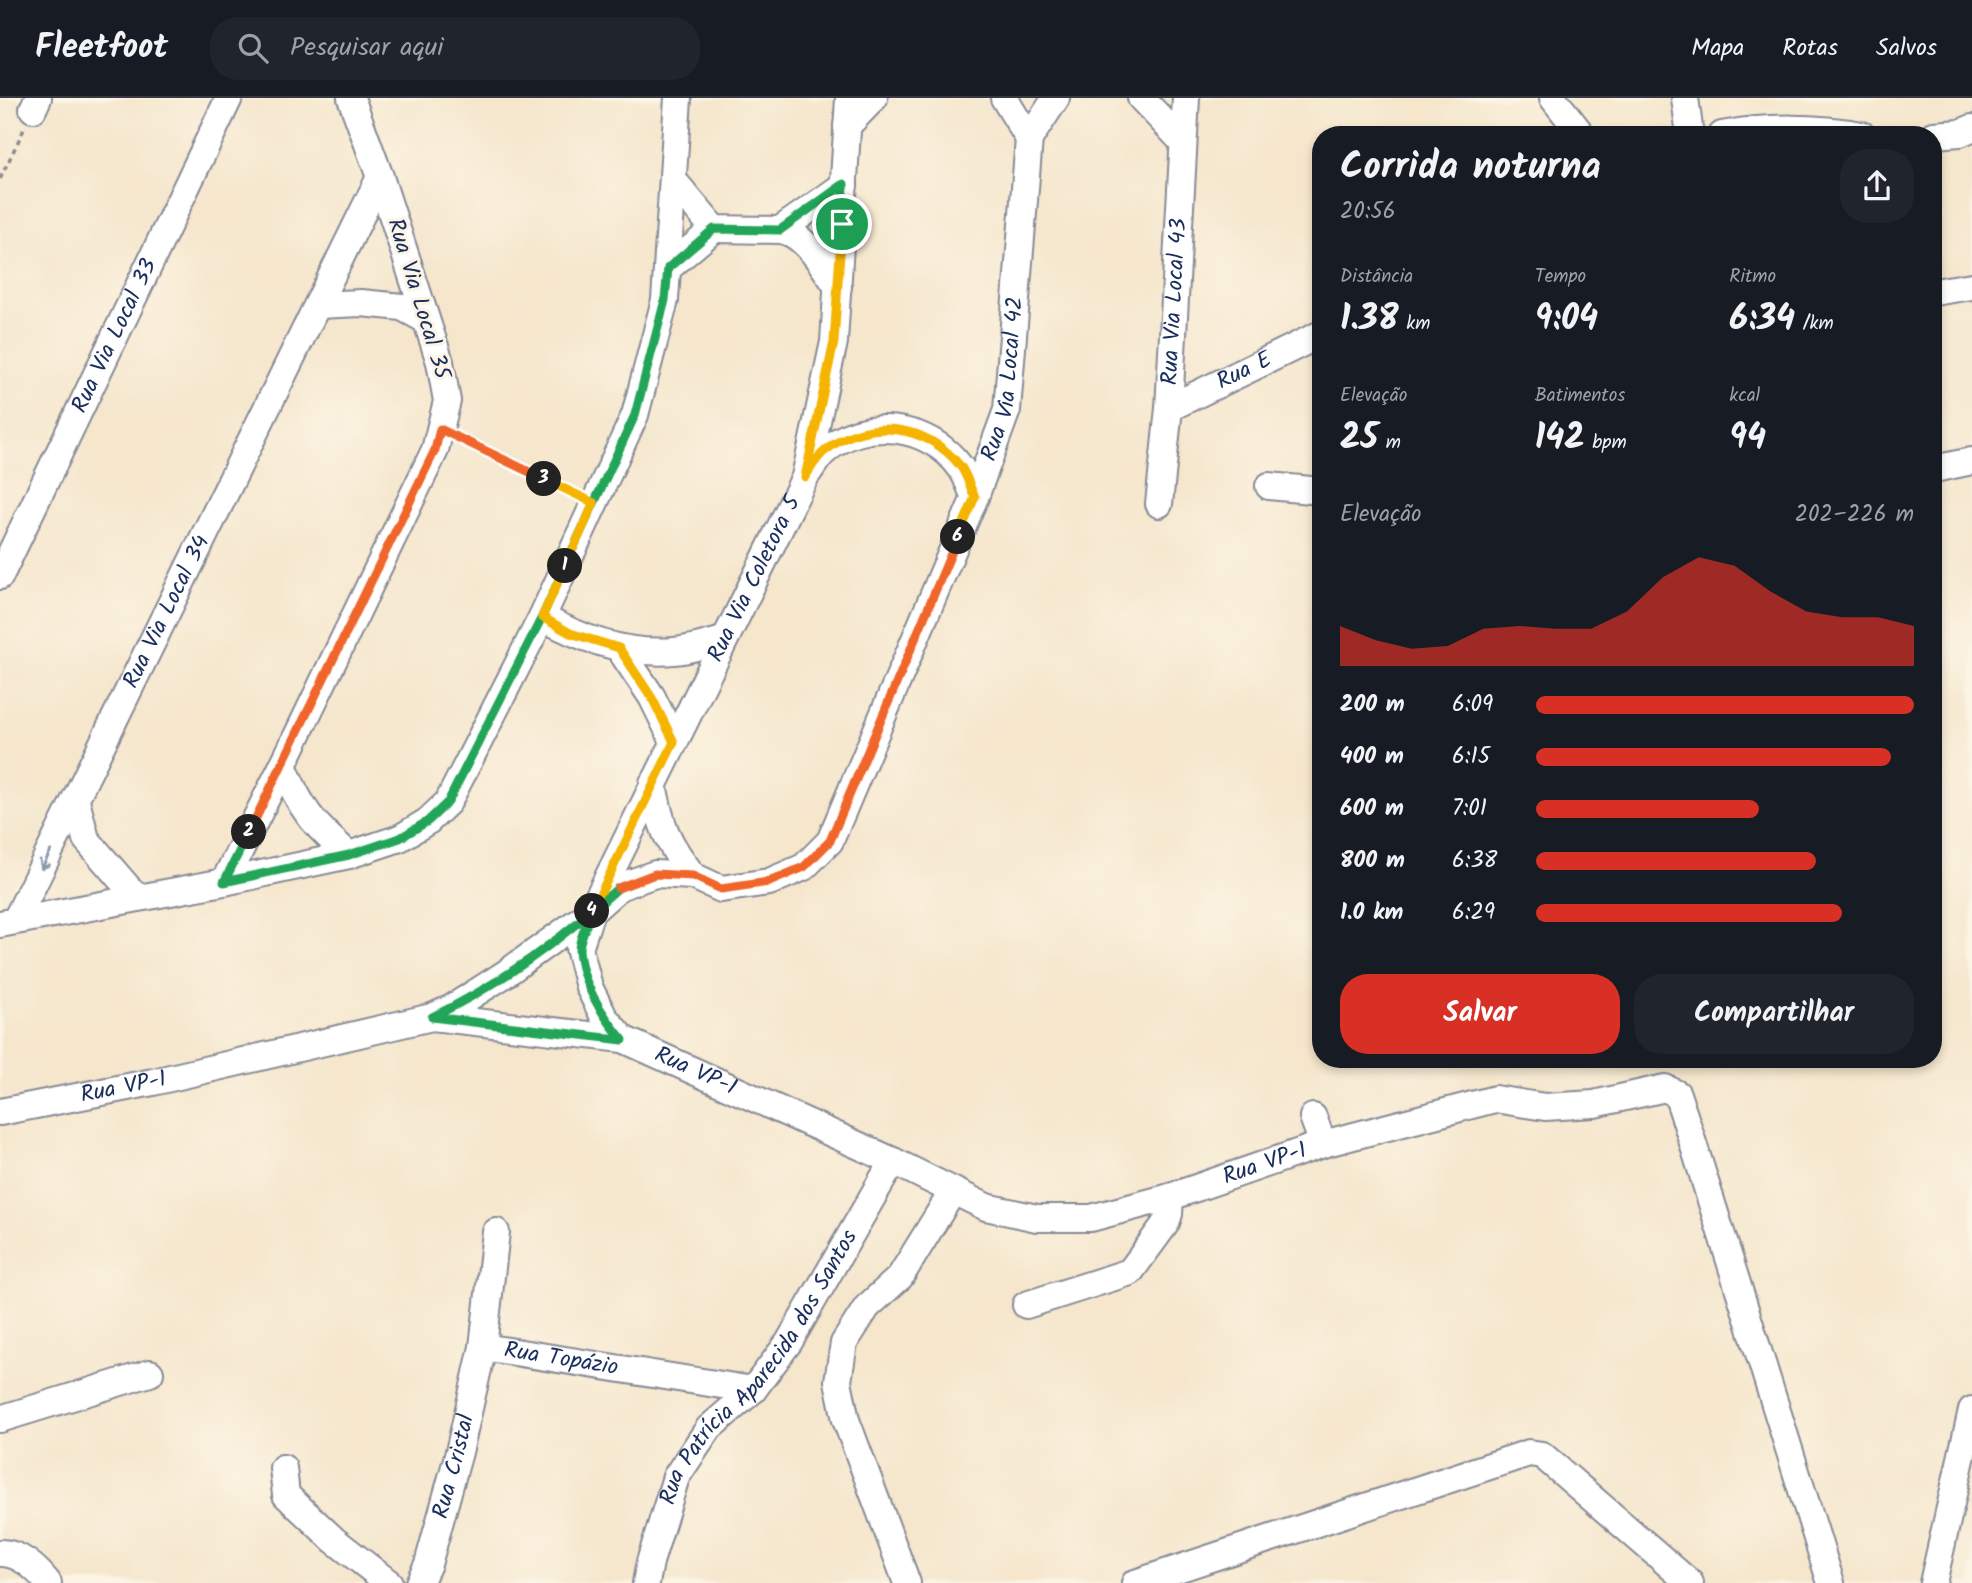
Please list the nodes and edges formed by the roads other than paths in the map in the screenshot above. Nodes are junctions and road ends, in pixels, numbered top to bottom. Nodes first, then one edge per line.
1 (229, 98) edge
2 (678, 98) edge
3 (849, 98) edge
4 (874, 98) edge
5 (1004, 98) edge
6 (1056, 98) edge
7 (1141, 98) edge
8 (1185, 98) edge
9 (1553, 98) edge
10 (1685, 98) edge
11 (348, 99) edge
12 (847, 125) junction
13 (1575, 126) edge
14 (1689, 126) edge
15 (1972, 128) edge
16 (1942, 134) edge
17 (1029, 139) junction
18 (1182, 142) junction
19 (380, 177) junction
20 (674, 181) junction
21 (844, 184) junction
22 (714, 229) junction
23 (780, 230) junction
24 (668, 268) junction
25 (1972, 286) edge
26 (838, 287) junction
27 (1942, 291) edge
28 (318, 305) junction
29 (426, 320) junction
30 (1312, 338) edge
31 (1169, 408) junction
32 (1972, 461) edge
33 (1942, 467) edge
34 (805, 477) junction
35 (1269, 486) dead end
36 (1312, 490) edge
37 (975, 497) junction
38 (1159, 504) dead end
39 (0, 576) edge
40 (542, 617) junction
41 (723, 640) junction
42 (619, 648) junction
43 (674, 742) junction
44 (283, 765) junction
45 (653, 783) junction
46 (76, 801) junction
47 (349, 855) junction
48 (693, 876) junction
49 (224, 882) junction
50 (137, 898) junction
51 (591, 912) junction
52 (8, 922) edge
53 (432, 1017) junction
54 (623, 1040) junction
55 (0, 1112) edge
56 (1313, 1117) dead end
57 (1323, 1144) junction
58 (893, 1161) junction
59 (953, 1192) junction
60 (1170, 1197) junction
61 (496, 1232) dead end
62 (1026, 1305) dead end
63 (484, 1347) junction
64 (149, 1373) dead end
65 (753, 1390) junction
66 (1972, 1410) edge
67 (0, 1419) edge
68 (283, 1468) dead end
69 (0, 1553) edge
70 (48, 1583) edge
71 (390, 1583) edge
72 (419, 1583) edge
73 (646, 1583) edge
74 (907, 1583) edge
75 (1135, 1583) edge
76 (1690, 1583) edge
77 (1831, 1583) edge
78 (1933, 1583) edge

1 - 39 street, Rua Via Local 33
2 - 20 street
3 - 12 street, Rua Via Coletora 5
4 - 12 street
5 - 17 street
6 - 17 street, Rua Via Local 42
7 - 18 street
8 - 18 street, Rua Via Local 43
9 - 13 street
10 - 14 street
11 - 19 street, Rua Via Local 35
12 - 21 street, Rua Via Coletora 5
15 - 16 street
17 - 37 street, Rua Via Local 42
18 - 31 street, Rua Via Local 43
19 - 28 street, Rua Via Local 34
19 - 29 street, Rua Via Local 35
20 - 22 street
20 - 24 street
21 - 23 street
21 - 26 street, Rua Via Coletora 5
22 - 23 street
22 - 24 street
23 - 26 street
24 - 40 street
25 - 27 street
26 - 34 street, Rua Via Coletora 5
28 - 29 street
28 - 46 street, Rua Via Local 34
29 - 44 street, Rua Via Local 35
30 - 31 street, Rua E
31 - 38 street, Rua Via Local 43
32 - 33 street
34 - 37 street
34 - 41 street, Rua Via Coletora 5
35 - 36 street
37 - 48 street, Rua Via Local 42
40 - 42 street
40 - 47 street
41 - 42 street
41 - 43 street, Rua Via Coletora 5
42 - 43 street
43 - 45 street, Rua Via Coletora 5
44 - 47 street
44 - 49 street, Rua Via Local 35
45 - 48 street
45 - 51 street, Rua Via Coletora 5
46 - 50 street
46 -> 52 street, Rua Via Local 34
47 - 49 street
48 - 51 street
49 - 50 street
50 - 52 street
51 - 53 street, Rua Via Coletora 5
51 - 54 street, Rua Via Coletora 5
53 - 54 street, Rua VP-1
53 - 55 street, Rua VP-1
54 - 58 street, Rua VP-1
56 - 57 street
57 - 60 street, Rua VP-1
57 - 77 street, Rua VP-1
58 - 59 street, Rua VP-1
58 - 65 street, Rua Patrícia Aparecida dos Santos
59 - 60 street, Rua VP-1
59 - 74 street
60 - 62 street
61 - 63 street, Rua Topázio
63 - 65 street, Rua Topázio
63 - 72 street, Rua Cristal
64 - 67 street
65 - 73 street, Rua Patrícia Aparecida dos Santos
66 - 78 street
68 - 71 street
69 - 70 street
75 - 76 street

